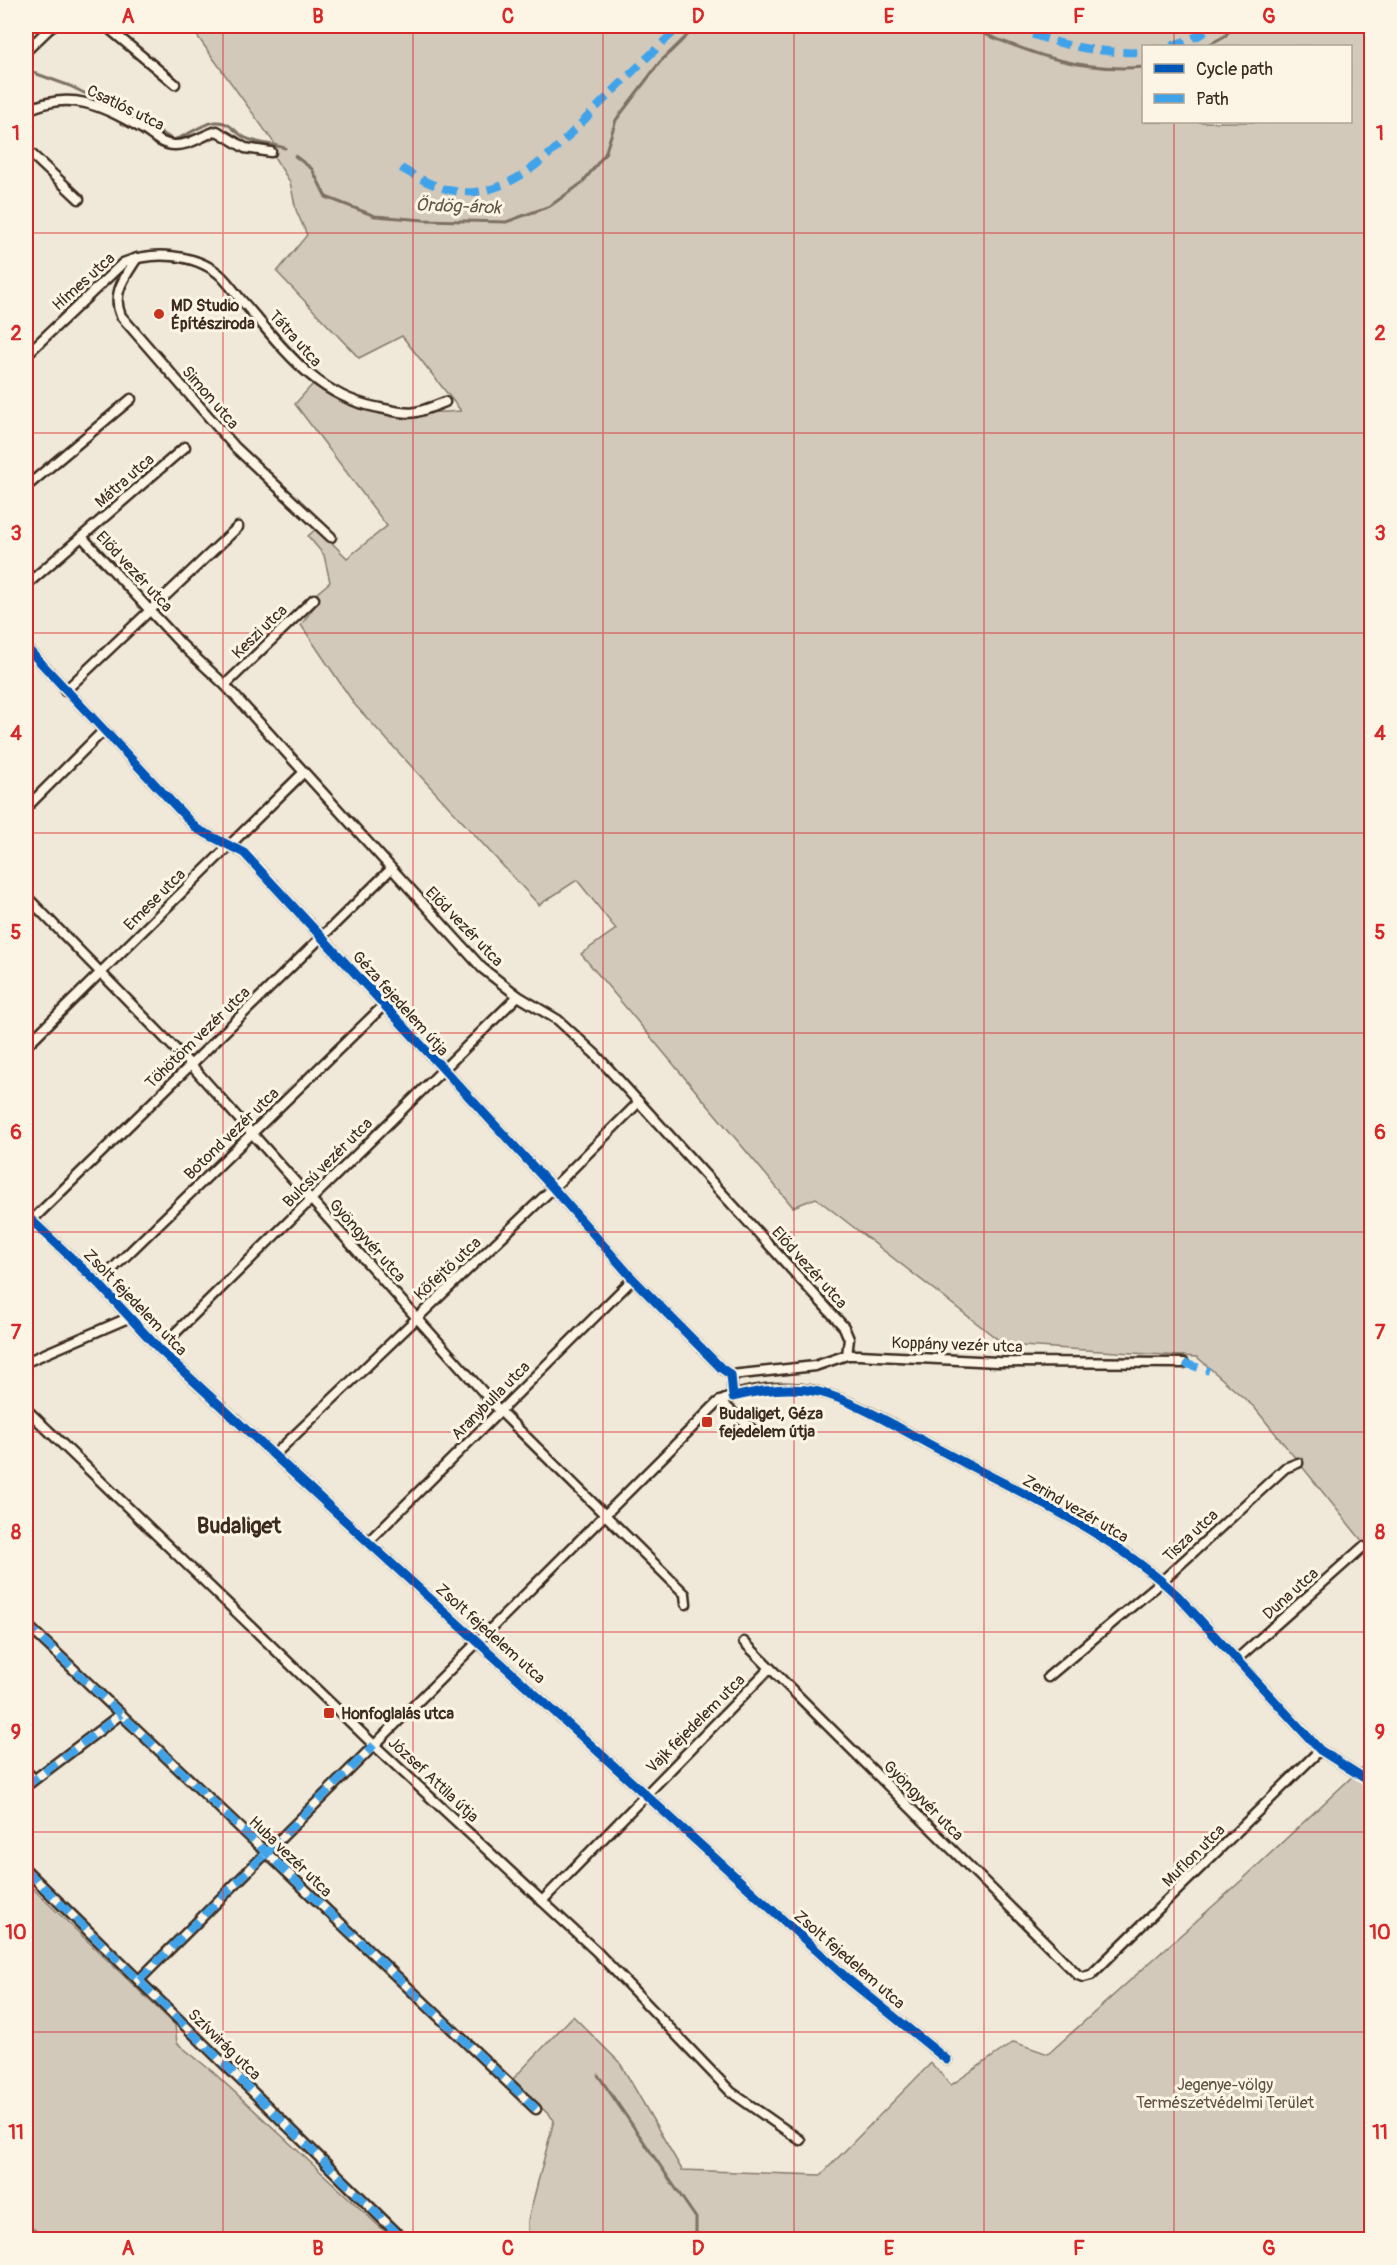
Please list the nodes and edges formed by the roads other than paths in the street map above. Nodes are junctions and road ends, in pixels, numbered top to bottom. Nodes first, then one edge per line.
1 (52, 26) edge
2 (106, 26) edge
3 (26, 51) edge
4 (175, 84) dead end
5 (26, 111) edge
6 (26, 149) edge
7 (271, 152) dead end
8 (79, 199) dead end
9 (137, 257) junction
10 (27, 352) edge
11 (131, 399) dead end
12 (445, 402) dead end
13 (185, 447) dead end
14 (26, 487) edge
15 (238, 527) dead end
16 (82, 537) junction
17 (331, 537) dead end
18 (26, 585) edge
19 (314, 599) dead end
20 (150, 609) junction
21 (26, 647) edge
22 (225, 685) junction
23 (65, 691) junction
24 (103, 731) junction
25 (303, 773) junction
26 (26, 808) edge
27 (230, 845) junction
28 (390, 870) junction
29 (26, 896) edge
30 (321, 938) junction
31 (101, 973) junction
32 (518, 996) junction
33 (384, 1005) junction
34 (26, 1046) edge
35 (190, 1064) junction
36 (441, 1069) junction
37 (639, 1102) junction
38 (253, 1133) junction
39 (553, 1188) junction
40 (311, 1199) junction
41 (28, 1221) edge
42 (633, 1279) junction
43 (98, 1282) junction
44 (417, 1317) junction
45 (128, 1318) junction
46 (159, 1349) junction
47 (847, 1355) junction
48 (26, 1362) edge
49 (1184, 1363) dead end
50 (731, 1374) junction
51 (733, 1396) junction
52 (720, 1401) junction
53 (26, 1409) edge
54 (500, 1411) junction
55 (756, 1432) dead end
56 (274, 1455) junction
57 (1298, 1463) dead end
58 (604, 1514) junction
59 (368, 1542) junction
60 (1363, 1547) dead end
61 (1162, 1581) junction
62 (686, 1604) dead end
63 (26, 1624) edge
64 (478, 1641) junction
65 (744, 1642) dead end
66 (1236, 1660) junction
67 (769, 1669) junction
68 (1048, 1677) dead end
69 (121, 1714) junction
70 (374, 1745) junction
71 (1320, 1750) junction
72 (26, 1771) edge
73 (34, 1779) junction
74 (1371, 1783) edge
75 (26, 1786) edge
76 (645, 1795) junction
77 (267, 1854) junction
78 (26, 1870) edge
79 (542, 1901) junction
80 (1083, 1977) joint
81 (139, 1980) junction
82 (947, 2060) dead end
83 (536, 2109) dead end
84 (800, 2140) dead end
85 (404, 2240) edge

1 - 3 street
2 - 4 street
5 - 7 street, Csatlós utca
6 - 8 street
9 - 10 street, Hímes utca
9 - 12 street, Tátra utca
9 - 17 street, Simon utca
11 - 14 street
13 - 16 street, Mátra utca
15 - 20 street
16 - 18 street, Mátra utca
16 - 20 street, Előd vezér utca
19 - 22 street, Keszi utca
20 - 22 street, Előd vezér utca
20 - 23 street
21 - 23 street, Géza fejedelem útja
22 - 25 street, Előd vezér utca
23 - 24 street, Géza fejedelem útja
24 - 26 street
24 - 27 street, Géza fejedelem útja
25 - 27 street, Emese utca
25 - 28 street, Előd vezér utca
27 - 30 street, Géza fejedelem útja
27 - 31 street, Emese utca
28 - 30 street, Töhötöm vezér utca
28 - 32 street, Előd vezér utca
29 - 31 street, Gyöngyvér utca
30 - 33 street, Géza fejedelem útja
30 - 35 street, Töhötöm vezér utca
31 - 34 street, Emese utca
31 - 35 street, Gyöngyvér utca
32 - 36 street, Bulcsú vezér utca
32 - 37 street, Előd vezér utca
33 - 36 street, Géza fejedelem útja
33 - 38 street, Botond vezér utca
35 - 38 street, Gyöngyvér utca
35 - 41 street, Töhötöm vezér utca
36 - 39 street, Géza fejedelem útja
36 - 40 street, Bulcsú vezér utca
37 - 39 street, Kőfejtő utca
37 - 47 street, Előd vezér utca
38 - 40 street, Gyöngyvér utca
38 - 43 street, Botond vezér utca
39 - 42 street, Géza fejedelem útja
39 - 44 street, Kőfejtő utca
40 - 44 street, Gyöngyvér utca
40 - 46 street, Bulcsú vezér utca
41 - 43 street, Zsolt fejedelem utca
42 - 50 street, Géza fejedelem útja
42 - 54 street, Aranybulla utca
43 - 45 street, Zsolt fejedelem utca
44 - 54 street, Gyöngyvér utca
44 - 56 street, Kőfejtő utca
45 - 46 street, Zsolt fejedelem utca
45 - 48 street
46 - 56 street, Zsolt fejedelem utca
47 - 49 street, Koppány vezér utca
47 - 50 street, Koppány vezér utca
50 - 51 street
51 - 52 street
51 - 61 street, Zerind vezér utca
52 - 55 street
52 - 58 street
53 - 70 street, József Attila útja
54 - 58 street, Gyöngyvér utca
54 - 59 street, Aranybulla utca
56 - 59 street, Zsolt fejedelem utca
57 - 61 street, Tisza utca
58 - 62 street, Gyöngyvér utca
58 - 64 street
59 - 64 street, Zsolt fejedelem utca
60 - 66 street, Duna utca
61 - 66 street, Zerind vezér utca
61 - 68 street, Tisza utca
63 - 69 street, Huba vezér utca
64 - 70 street
64 - 76 street, Zsolt fejedelem utca
65 - 67 street, Gyöngyvér utca
66 - 71 street, Zerind vezér utca
67 - 76 street, Vajk fejedelem utca
67 - 80 street, Gyöngyvér utca
69 - 73 street
69 - 77 street, Huba vezér utca
70 - 77 street
70 - 79 street, József Attila útja
71 - 74 street, Zerind vezér utca
71 - 80 street, Muflon utca
72 - 73 street
73 - 75 street
76 - 79 street, Vajk fejedelem utca
76 - 82 street, Zsolt fejedelem utca
77 - 81 street
77 - 83 street, Huba vezér utca
78 - 81 street, Szívvirág utca
79 - 84 street, József Attila útja
81 - 85 street, Szívvirág utca

